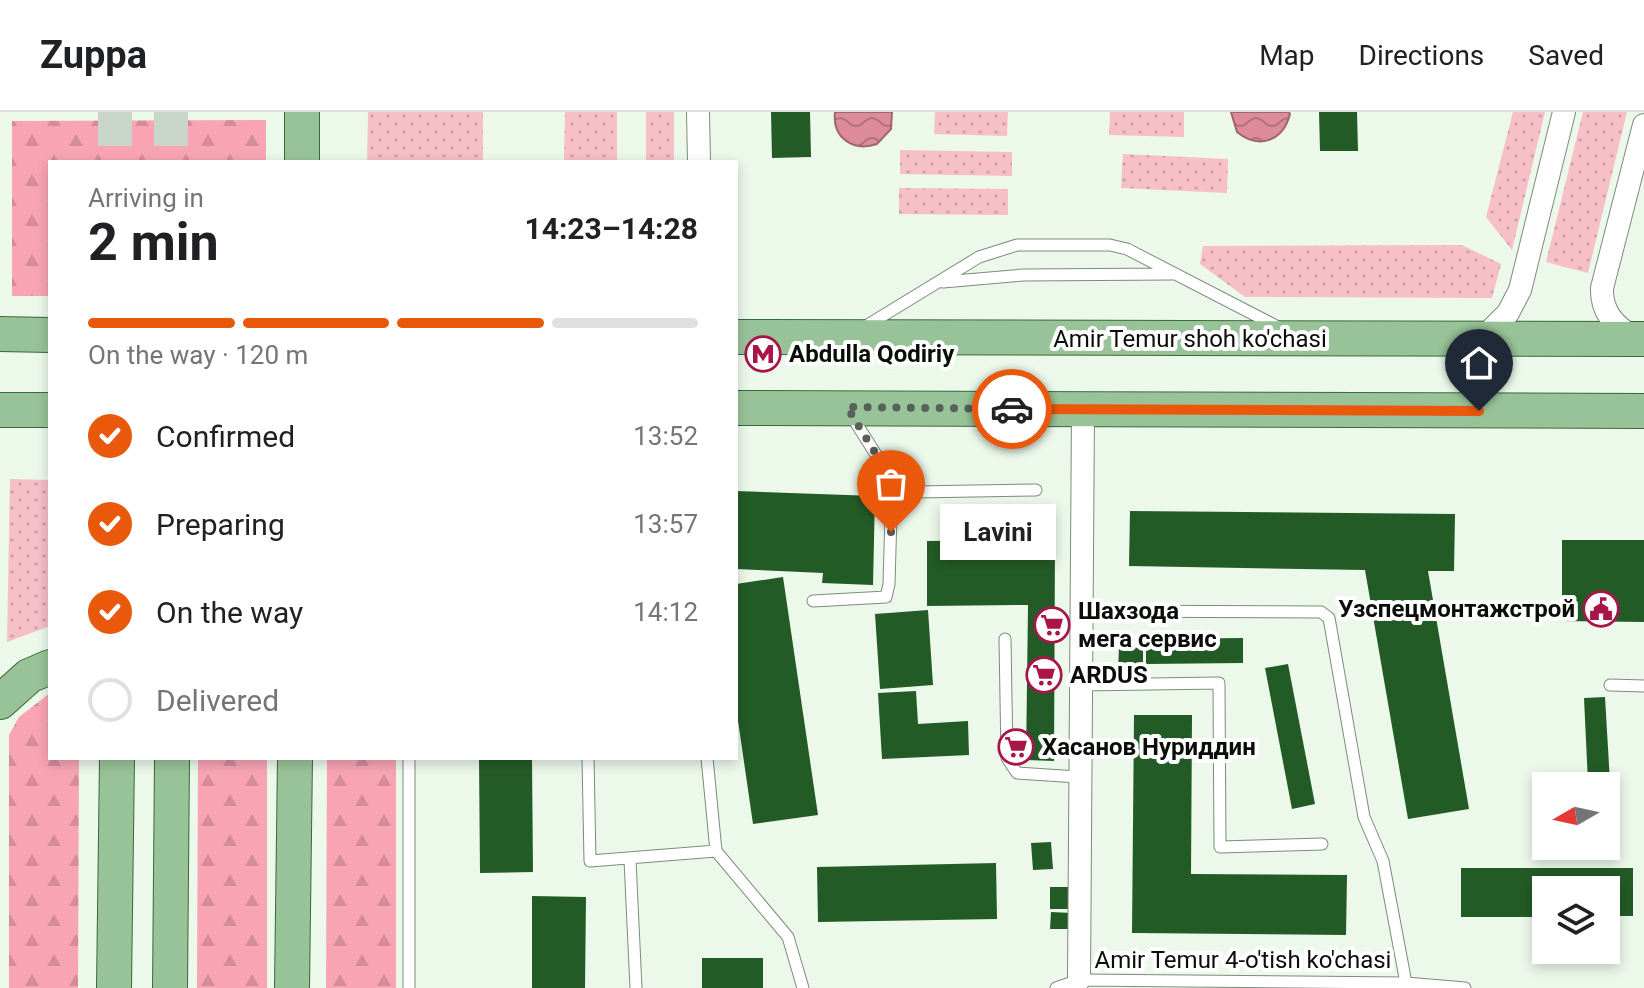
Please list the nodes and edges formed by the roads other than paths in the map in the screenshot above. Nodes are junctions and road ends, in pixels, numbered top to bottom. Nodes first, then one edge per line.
1 (302, 112) edge
2 (698, 112) edge
3 (1564, 112) edge
4 (1644, 125) edge
5 (302, 160) edge
6 (699, 160) edge
7 (1178, 274) junction
8 (938, 282) junction
9 (0, 334) edge
10 (48, 335) edge
11 (738, 337) edge
12 (847, 338) junction
13 (1301, 339) junction
14 (1640, 339) edge
15 (1481, 340) junction
16 (847, 407) junction
17 (738, 408) edge
18 (0, 410) edge
19 (48, 410) edge
20 (1083, 410) junction
21 (1644, 411) edge
22 (892, 480) junction
23 (1036, 490) dead end
24 (813, 601) dead end
25 (1081, 611) junction
26 (1005, 639) dead end
27 (48, 668) edge
28 (1081, 685) junction
29 (1610, 685) dead end
30 (1644, 686) edge
31 (0, 702) edge
32 (117, 760) edge
33 (172, 760) edge
34 (295, 760) edge
35 (409, 760) edge
36 (588, 760) edge
37 (707, 760) edge
38 (1078, 777) junction
39 (1322, 844) dead end
40 (716, 851) junction
41 (630, 860) junction
42 (1079, 980) junction
43 (1406, 983) junction
44 (114, 988) edge
45 (170, 988) edge
46 (292, 988) edge
47 (409, 988) edge
48 (636, 988) edge
49 (803, 988) edge
50 (1056, 988) edge
51 (1465, 988) edge

1 - 5 main road
2 - 6 street
3 - 15 street
4 - 14 street
7 - 8 lane
7 - 8 lane
7 - 13 lane
8 - 12 lane
9 - 10 main road
11 - 12 main road, Amir Temur shoh ko'chasi
12 - 13 main road, Amir Temur shoh ko'chasi
13 - 15 main road, Amir Temur shoh ko'chasi
14 - 15 main road, Amir Temur shoh ko'chasi
16 - 17 main road
16 - 20 main road
16 - 22 lane
18 - 19 main road
20 - 21 main road
20 - 25 street
22 - 23 lane
22 - 24 lane
25 - 28 street
25 - 43 lane, Amir Temur 4-o'tish ko'chasi
26 - 38 lane
27 - 31 main road
28 - 38 street
28 - 39 lane
29 - 30 lane
32 - 44 main road
33 - 45 main road
34 - 46 main road
35 - 47 lane
36 - 41 lane
37 - 40 lane
38 - 42 street
40 - 41 lane
40 - 49 lane
41 - 48 lane
42 - 43 lane, Amir Temur 4-o'tish ko'chasi
42 - 50 lane, Amir Temur 4-o'tish ko'chasi
43 - 51 lane, Amir Temur 4-o'tish ko'chasi

